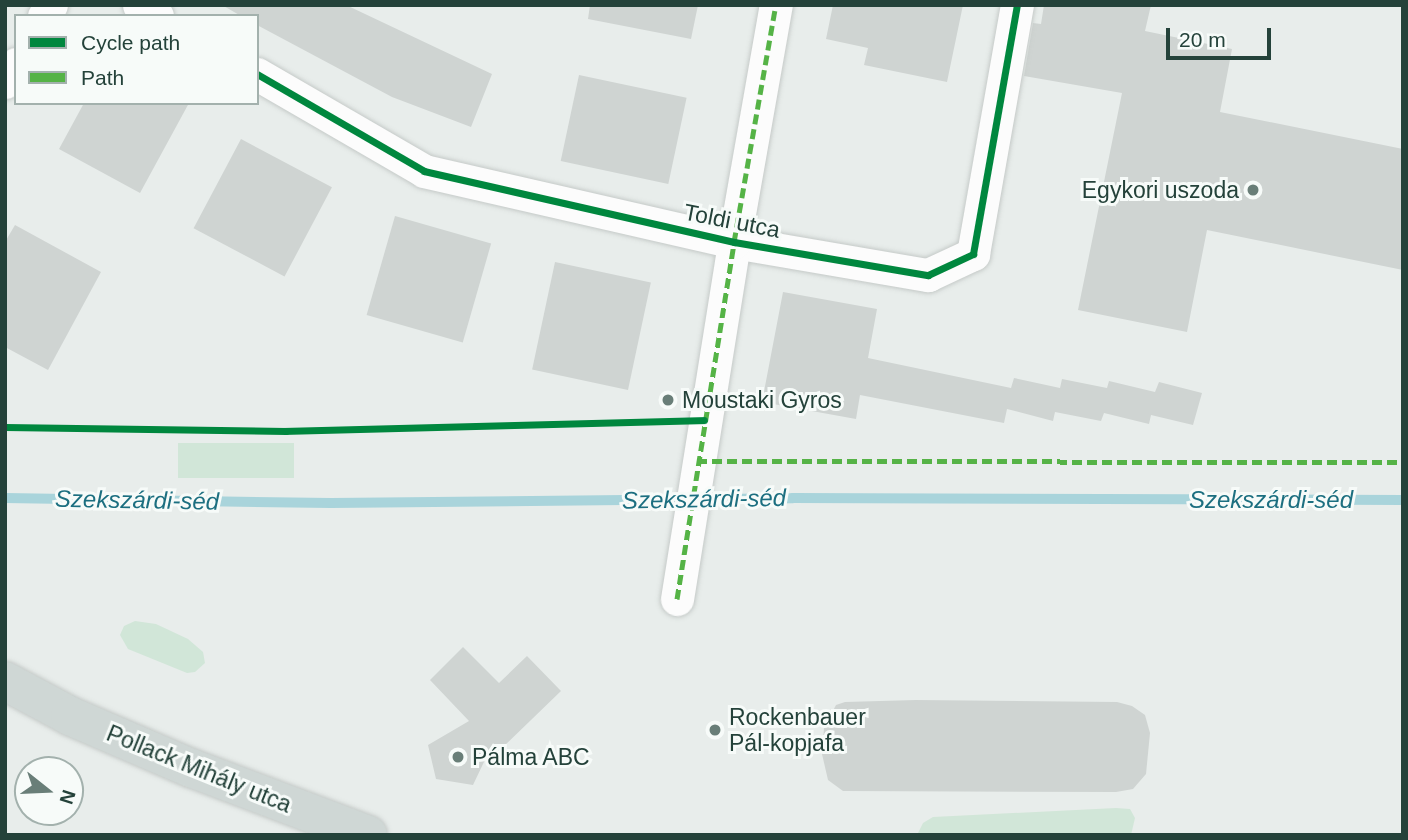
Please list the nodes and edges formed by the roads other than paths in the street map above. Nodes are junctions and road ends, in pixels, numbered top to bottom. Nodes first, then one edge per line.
1 (776, 5) edge
2 (1017, 5) edge
3 (259, 75) edge
4 (733, 242) junction
5 (677, 599) dead end
6 (5, 681) edge
7 (5, 703) edge
8 (70, 716) junction
9 (368, 835) edge

1 - 4 street
2 - 4 street, Toldi utca
3 - 4 street, Toldi utca
4 - 5 street
6 - 8 main road, Pollack Mihály utca
7 - 8 street, Pollack Mihály utca
8 - 9 main road, Pollack Mihály utca

